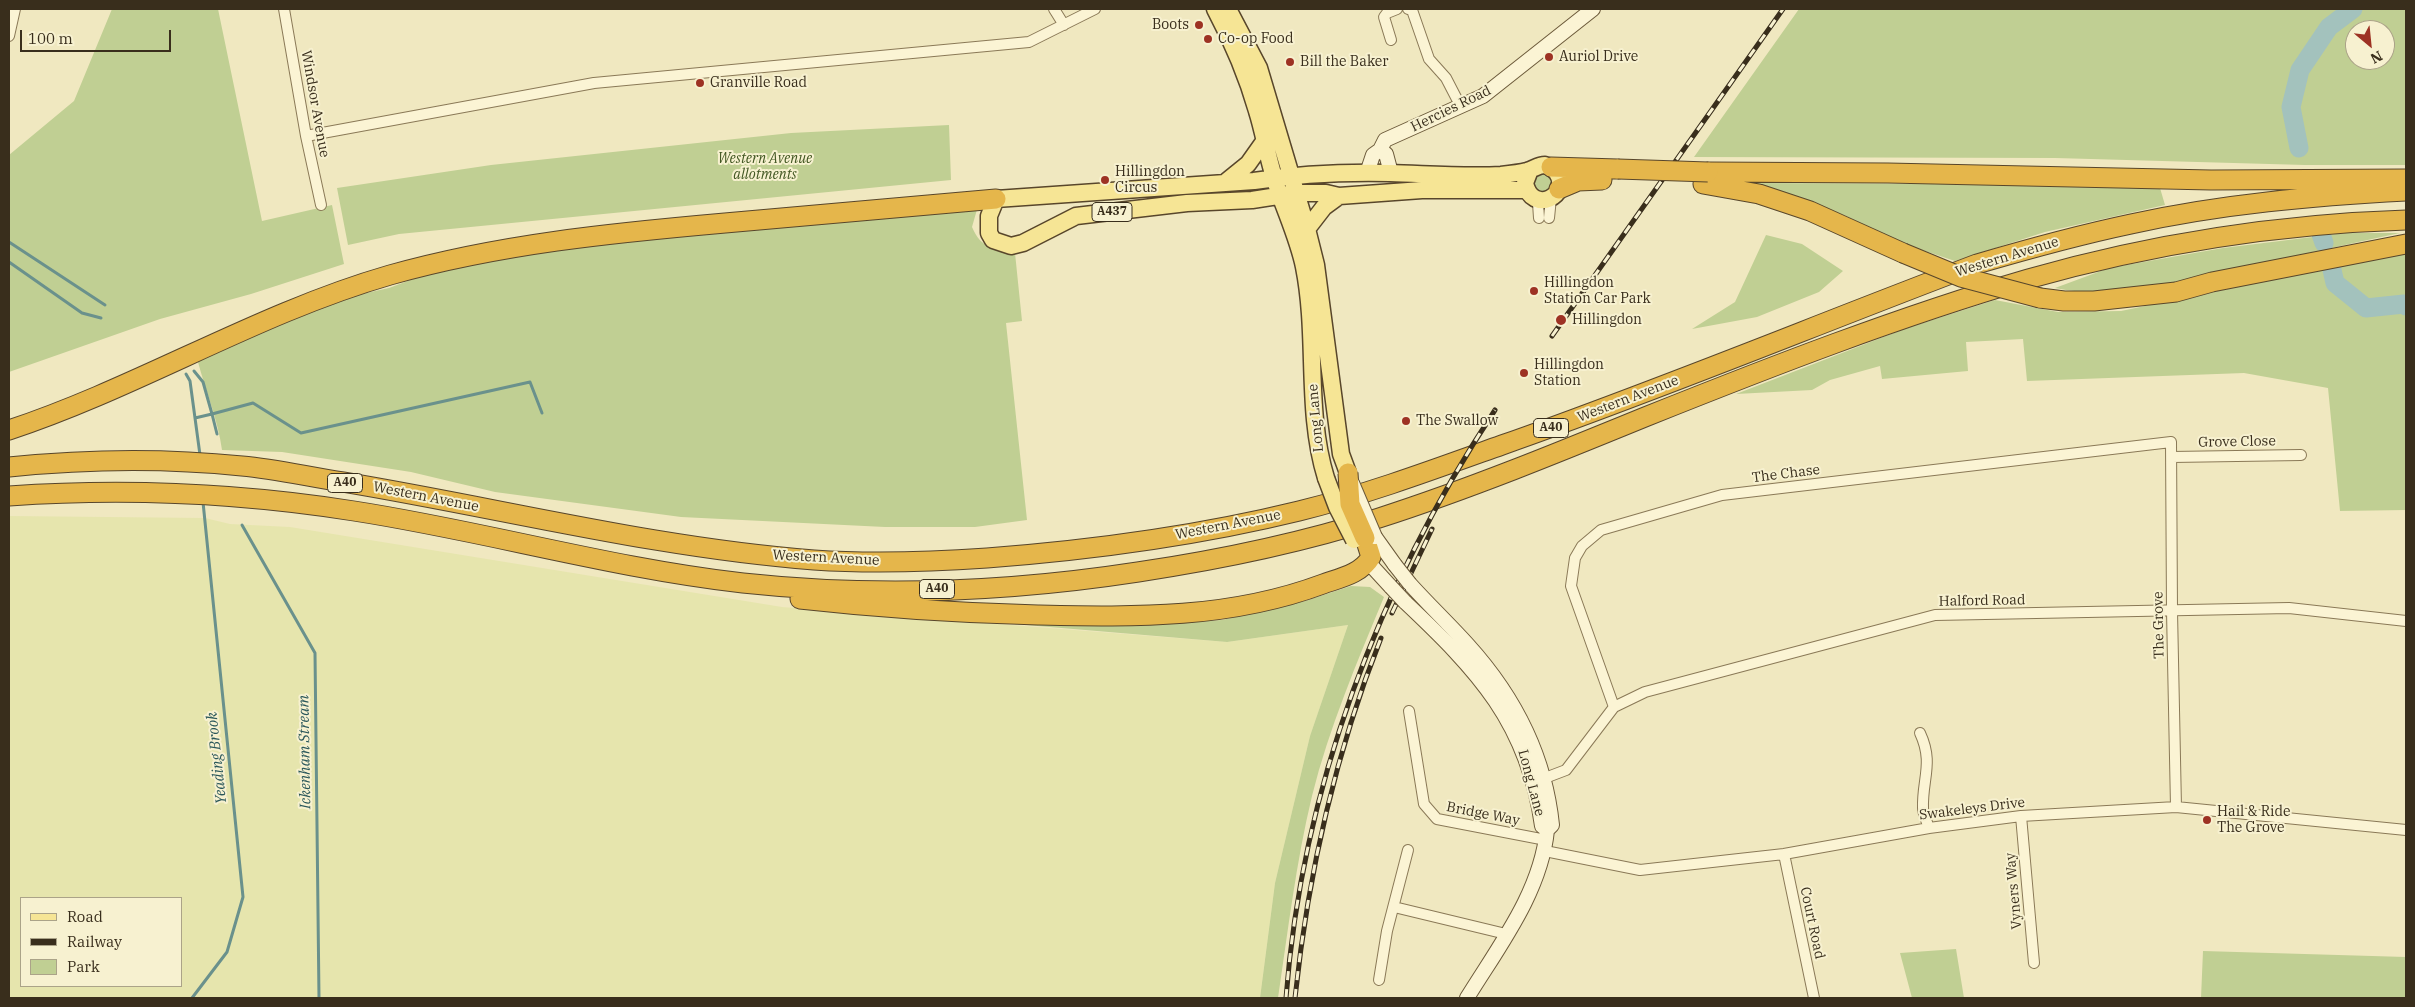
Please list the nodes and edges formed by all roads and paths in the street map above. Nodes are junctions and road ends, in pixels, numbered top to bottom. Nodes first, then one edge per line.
1 (15, 9) edge
2 (284, 9) edge
3 (1054, 9) edge
4 (1095, 9) edge
5 (1215, 9) edge
6 (1228, 9) edge
7 (1397, 9) edge
8 (1411, 9) edge
9 (1593, 9) edge
10 (1064, 25) junction
11 (9, 36) edge
12 (1391, 40) dead end
13 (1461, 107) junction
14 (306, 136) junction
15 (1265, 140) junction
16 (1380, 150) junction
17 (1551, 167) junction
18 (1530, 170) junction
19 (1367, 173) junction
20 (1391, 173) junction
21 (1617, 175) junction
22 (1292, 176) junction
23 (1706, 178) junction
24 (1274, 179) junction
25 (2406, 179) edge
26 (1227, 182) junction
27 (2406, 191) edge
28 (1555, 193) junction
29 (1289, 194) junction
30 (1530, 194) junction
31 (1339, 196) junction
32 (996, 199) junction
33 (321, 205) dead end
34 (2406, 220) edge
35 (1307, 229) junction
36 (2406, 244) edge
37 (9, 430) edge
38 (2171, 442) joint
39 (2301, 455) dead end
40 (2172, 457) junction
41 (9, 467) edge
42 (1348, 474) joint
43 (9, 496) edge
44 (1365, 538) junction
45 (1368, 562) junction
46 (674, 573) junction
47 (2172, 612) junction
48 (2406, 621) edge
49 (1614, 706) junction
50 (1409, 711) dead end
51 (1920, 733) dead end
52 (1545, 778) junction
53 (2176, 807) junction
54 (2021, 816) junction
55 (1929, 828) junction
56 (2406, 830) edge
57 (1546, 840) junction
58 (1408, 850) dead end
59 (1784, 854) junction
60 (1394, 908) junction
61 (1506, 934) junction
62 (2034, 963) dead end
63 (1379, 980) dead end
64 (1467, 998) edge
65 (1814, 998) edge

1 - 11 street
2 - 14 street, Windsor Avenue
3 - 10 street
4 - 10 street
5 - 15 main road, Long Lane
6 - 22 main road, Long Lane
7 - 12 street
8 - 13 street
9 - 13 main road, Hercies Road
10 - 14 street
13 - 16 main road, Hercies Road
14 - 33 street, Windsor Avenue
15 - 24 main road, Long Lane
15 - 26 main road
16 - 19 main road, Hercies Road
16 - 20 main road
17 - 18 main road
17 - 21 highway
17 - 28 main road
18 - 20 main road
18 - 30 main road
19 - 20 main road
19 - 22 main road
21 - 23 highway
21 - 28 highway
22 - 24 main road
22 - 29 main road, Long Lane
23 - 25 highway
23 - 36 highway, bridge
24 - 26 main road, A437
24 - 29 main road, Long Lane
26 - 32 main road, A437
27 - 41 highway, Western Avenue / A40
28 - 30 main road
28 - 30 street
29 - 31 main road
29 - 32 main road, A437
29 - 35 main road, Long Lane
29 - 44 main road, Long Lane, bridge
30 - 31 main road
31 - 35 main road
32 - 37 highway
34 - 46 highway, Western Avenue / A40
35 - 42 main road, Long Lane
38 - 40 street, The Grove
38 - 49 street, The Chase
39 - 40 street, Grove Close
40 - 47 street, The Grove
42 - 44 highway, bridge
43 - 46 highway, Western Avenue / A40
44 - 45 highway
44 - 52 main road, Long Lane, bridge
45 - 46 highway
45 - 57 main road, Long Lane, bridge
47 - 48 street, Halford Road
47 - 49 street, Halford Road
47 - 53 street, The Grove
49 - 52 street, Halford Road
50 - 57 street, Bridge Way
51 - 55 street
52 - 57 main road, Long Lane
53 - 54 street, Swakeleys Drive
53 - 56 street, Swakeleys Drive
54 - 55 street, Swakeleys Drive
54 - 62 street, Vyners Way
55 - 59 street, Swakeleys Drive
57 - 59 street, Swakeleys Drive
57 - 61 main road, Long Lane
58 - 60 street
59 - 65 street, Court Road
60 - 61 street
60 - 63 street
61 - 64 main road, Long Lane

